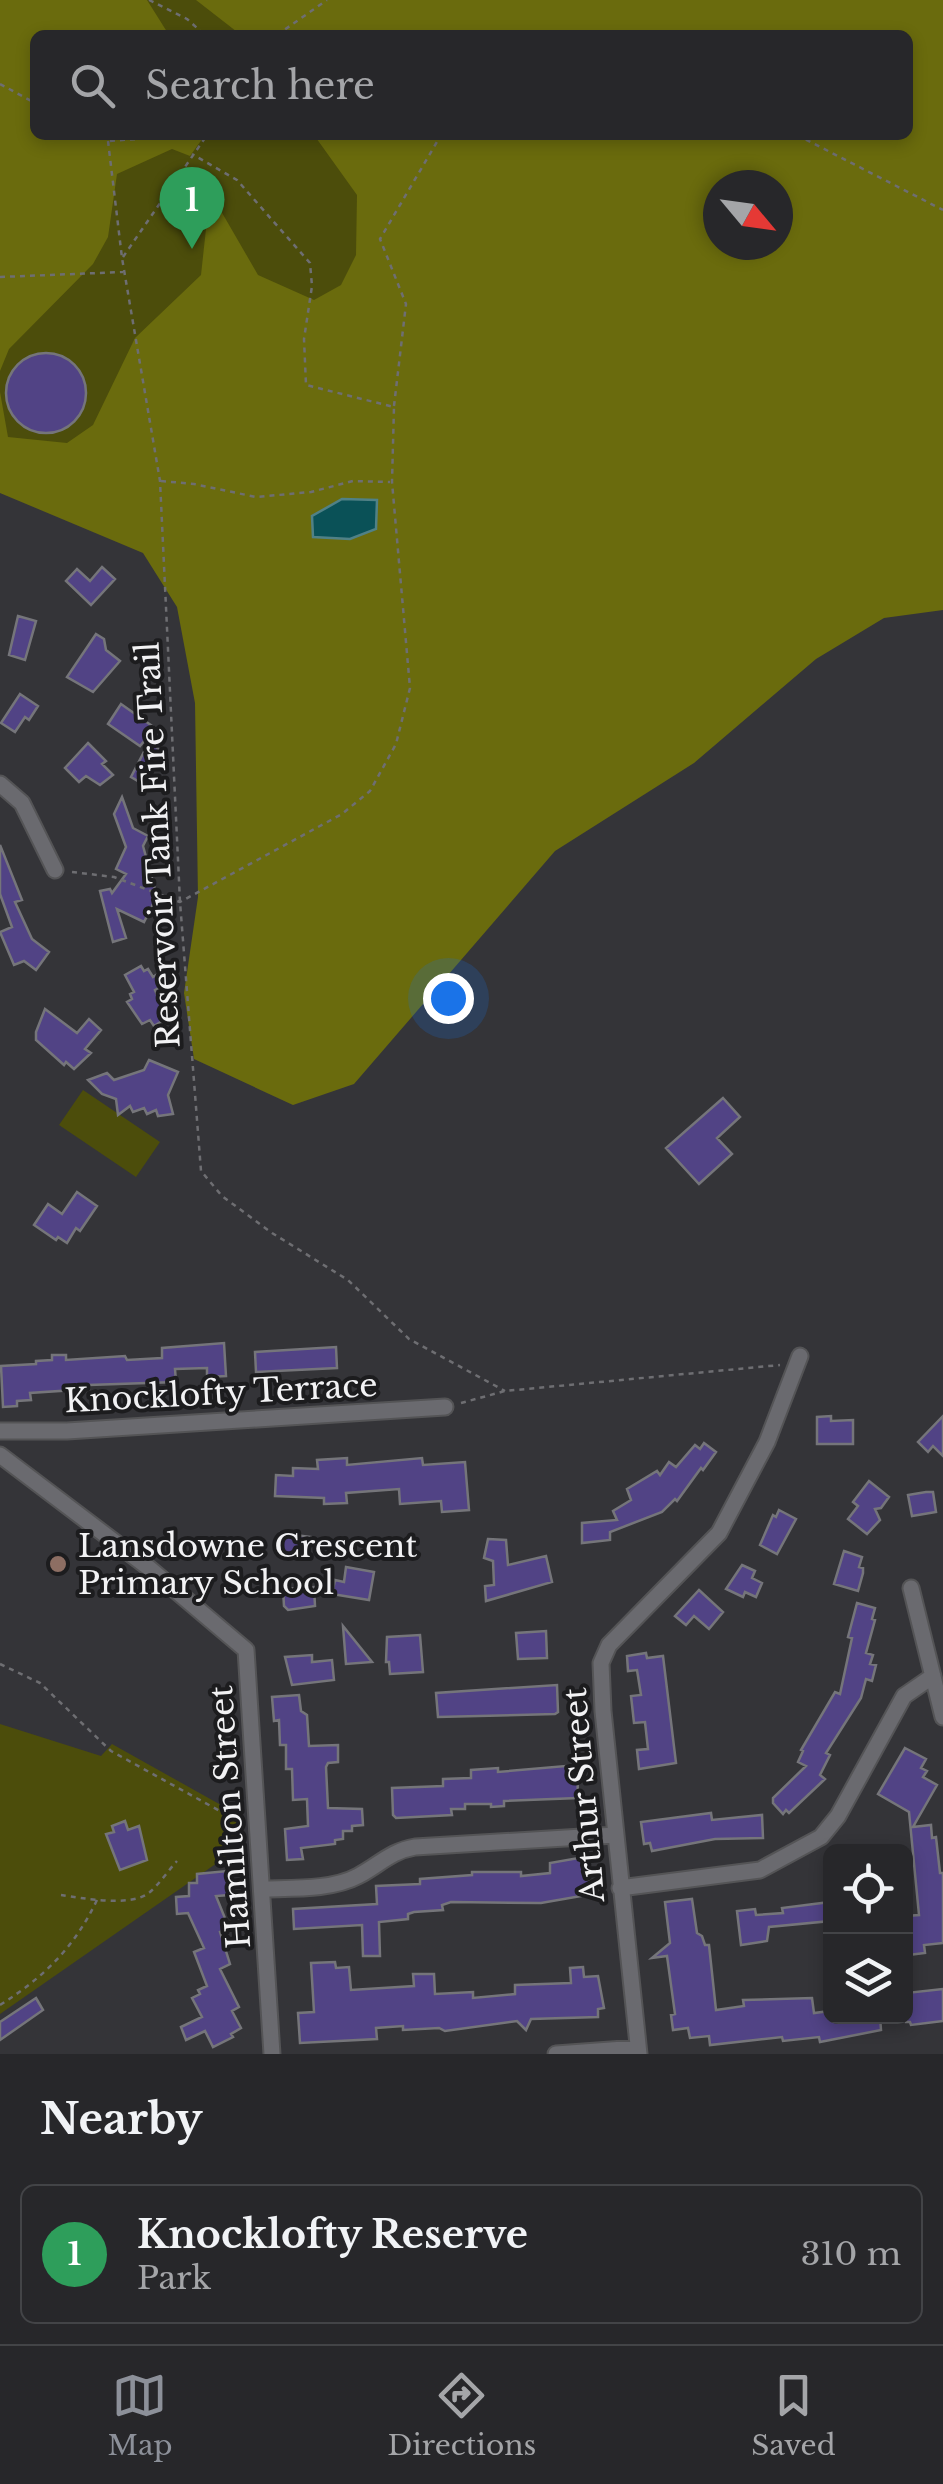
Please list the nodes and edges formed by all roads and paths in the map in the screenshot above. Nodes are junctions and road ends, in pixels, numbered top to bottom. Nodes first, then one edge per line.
1 (149, 0) edge
2 (328, 0) edge
3 (200, 30) edge
4 (284, 30) edge
5 (0, 84) edge
6 (30, 100) edge
7 (131, 140) edge
8 (203, 140) edge
9 (438, 140) edge
10 (807, 140) edge
11 (108, 142) joint
12 (192, 154) junction
13 (943, 210) edge
14 (122, 258) junction
15 (125, 272) junction
16 (0, 277) edge
17 (394, 408) junction
18 (160, 481) junction
19 (392, 482) junction
20 (0, 784) edge
21 (56, 870) joint
22 (180, 902) junction
23 (799, 1360) joint
24 (505, 1391) junction
25 (445, 1407) joint
26 (0, 1432) edge
27 (0, 1455) edge
28 (911, 1588) dead end
29 (0, 1664) edge
30 (933, 1676) junction
31 (943, 1717) edge
32 (240, 1822) dead end
33 (615, 1835) junction
34 (177, 1861) dead end
35 (620, 1888) junction
36 (263, 1890) junction
37 (61, 1894) dead end
38 (96, 1900) junction
39 (0, 2005) edge
40 (638, 2051) edge
41 (272, 2054) edge
42 (556, 2054) edge

1 - 3 path
2 - 4 path
5 - 6 path
7 - 11 path
8 - 12 path
9 - 17 path
10 - 13 path
11 - 14 path, Reservoir Tank Fire Trail
12 - 14 path
12 - 17 path
14 - 15 path, Reservoir Tank Fire Trail
15 - 16 path
15 - 18 path, Reservoir Tank Fire Trail
17 - 19 path
18 - 19 path
18 - 22 path, Reservoir Tank Fire Trail
19 - 22 path
20 - 21 street
21 - 22 path
22 - 24 path, Reservoir Tank Fire Trail
23 - 24 path
23 - 33 street, Arthur Street
24 - 25 path
25 - 26 street, Knocklofty Terrace
27 - 36 street, Hamilton Street
28 - 30 street
29 - 32 path
30 - 31 street
30 - 35 street
33 - 35 street, Arthur Street
33 - 36 street
34 - 38 path
35 - 40 street, Arthur Street
36 - 41 street, Hamilton Street
37 - 38 path
38 - 39 path
40 - 42 street

